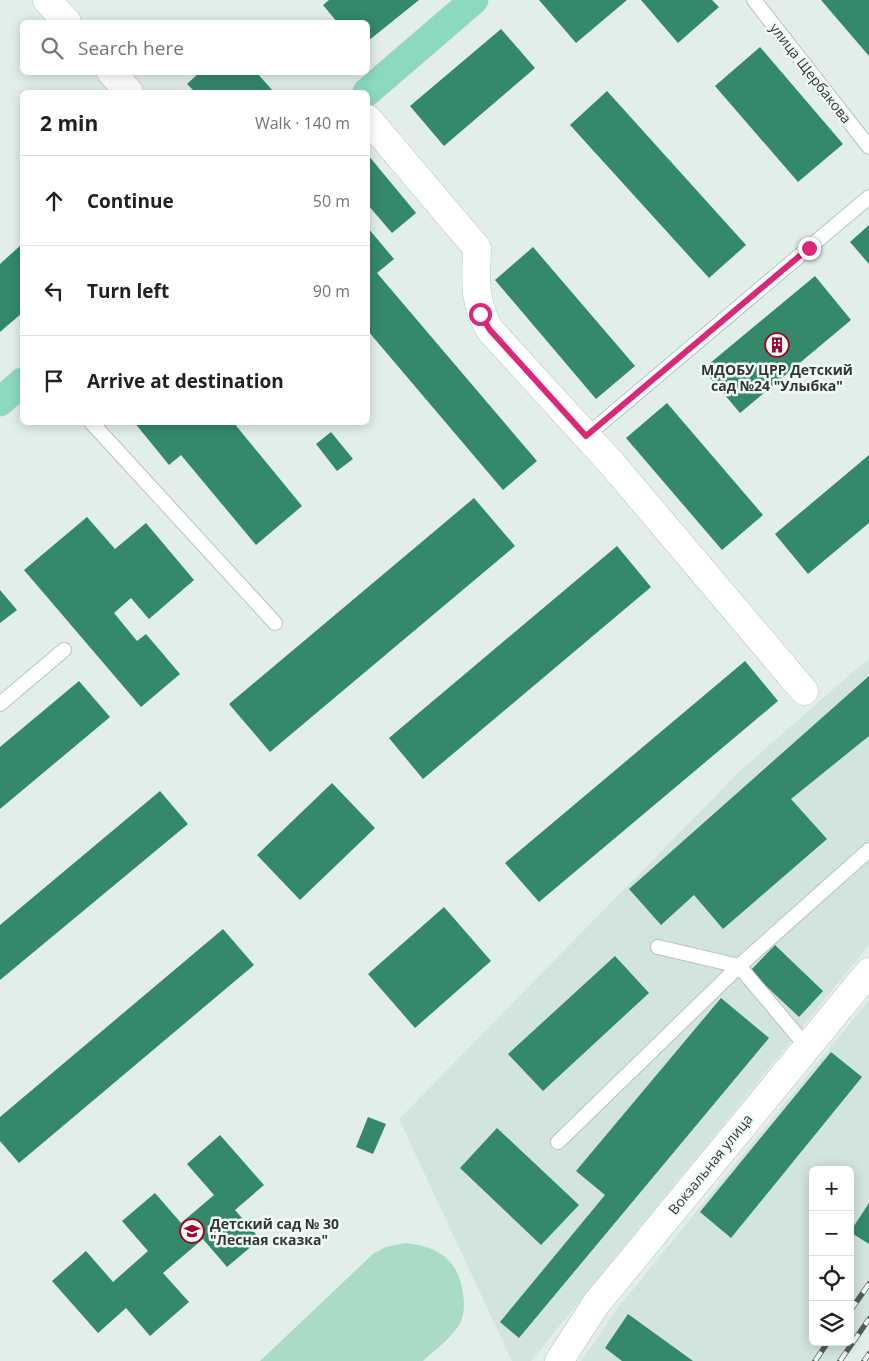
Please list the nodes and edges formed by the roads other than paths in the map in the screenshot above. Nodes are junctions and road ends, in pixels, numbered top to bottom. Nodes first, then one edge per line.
1 (47, 0) edge
2 (474, 0) edge
3 (754, 0) edge
4 (65, 20) edge
5 (114, 75) edge
6 (127, 90) edge
7 (369, 90) edge
8 (370, 121) edge
9 (869, 147) edge
10 (869, 197) edge
11 (20, 384) edge
12 (0, 402) edge
13 (94, 425) edge
14 (586, 436) junction
15 (275, 623) dead end
16 (64, 650) dead end
17 (804, 691) dead end
18 (0, 704) edge
19 (869, 850) edge
20 (658, 947) dead end
21 (739, 966) junction
22 (869, 972) edge
23 (806, 1046) junction
24 (558, 1142) dead end
25 (559, 1361) edge

1 - 4 street
2 - 7 main road
3 - 9 lane, улица Щербакова
5 - 6 street
8 - 14 street
10 - 14 lane
11 - 12 main road
13 - 15 lane
14 - 17 street
16 - 18 lane
19 - 21 lane
20 - 21 lane
21 - 23 lane
21 - 24 lane
22 - 23 street, Вокзальная улица
23 - 25 street, Вокзальная улица

